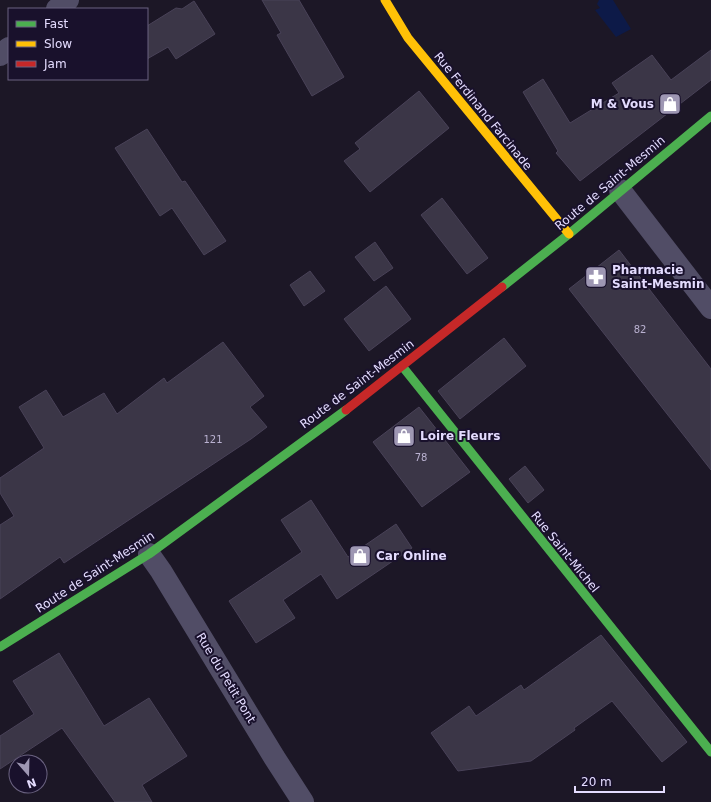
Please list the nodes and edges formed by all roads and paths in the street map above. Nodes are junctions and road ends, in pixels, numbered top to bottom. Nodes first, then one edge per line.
1 (68, 0) edge
2 (386, 0) edge
3 (58, 8) edge
4 (8, 49) edge
5 (0, 55) edge
6 (711, 116) edge
7 (620, 190) junction
8 (568, 234) junction
9 (711, 308) edge
10 (402, 366) junction
11 (149, 554) junction
12 (0, 648) edge
13 (711, 752) edge
14 (303, 802) edge

1 - 3 street
2 - 8 main road, Rue Ferdinand Farcinade
4 - 5 street
6 - 7 main road, Route de Saint-Mesmin
7 - 8 main road, Route de Saint-Mesmin
7 - 9 street
8 - 10 main road, Route de Saint-Mesmin
10 - 11 main road, Route de Saint-Mesmin
10 - 13 main road, Rue Saint-Michel
11 - 12 main road, Route de Saint-Mesmin
11 - 14 street, Rue du Petit Pont

